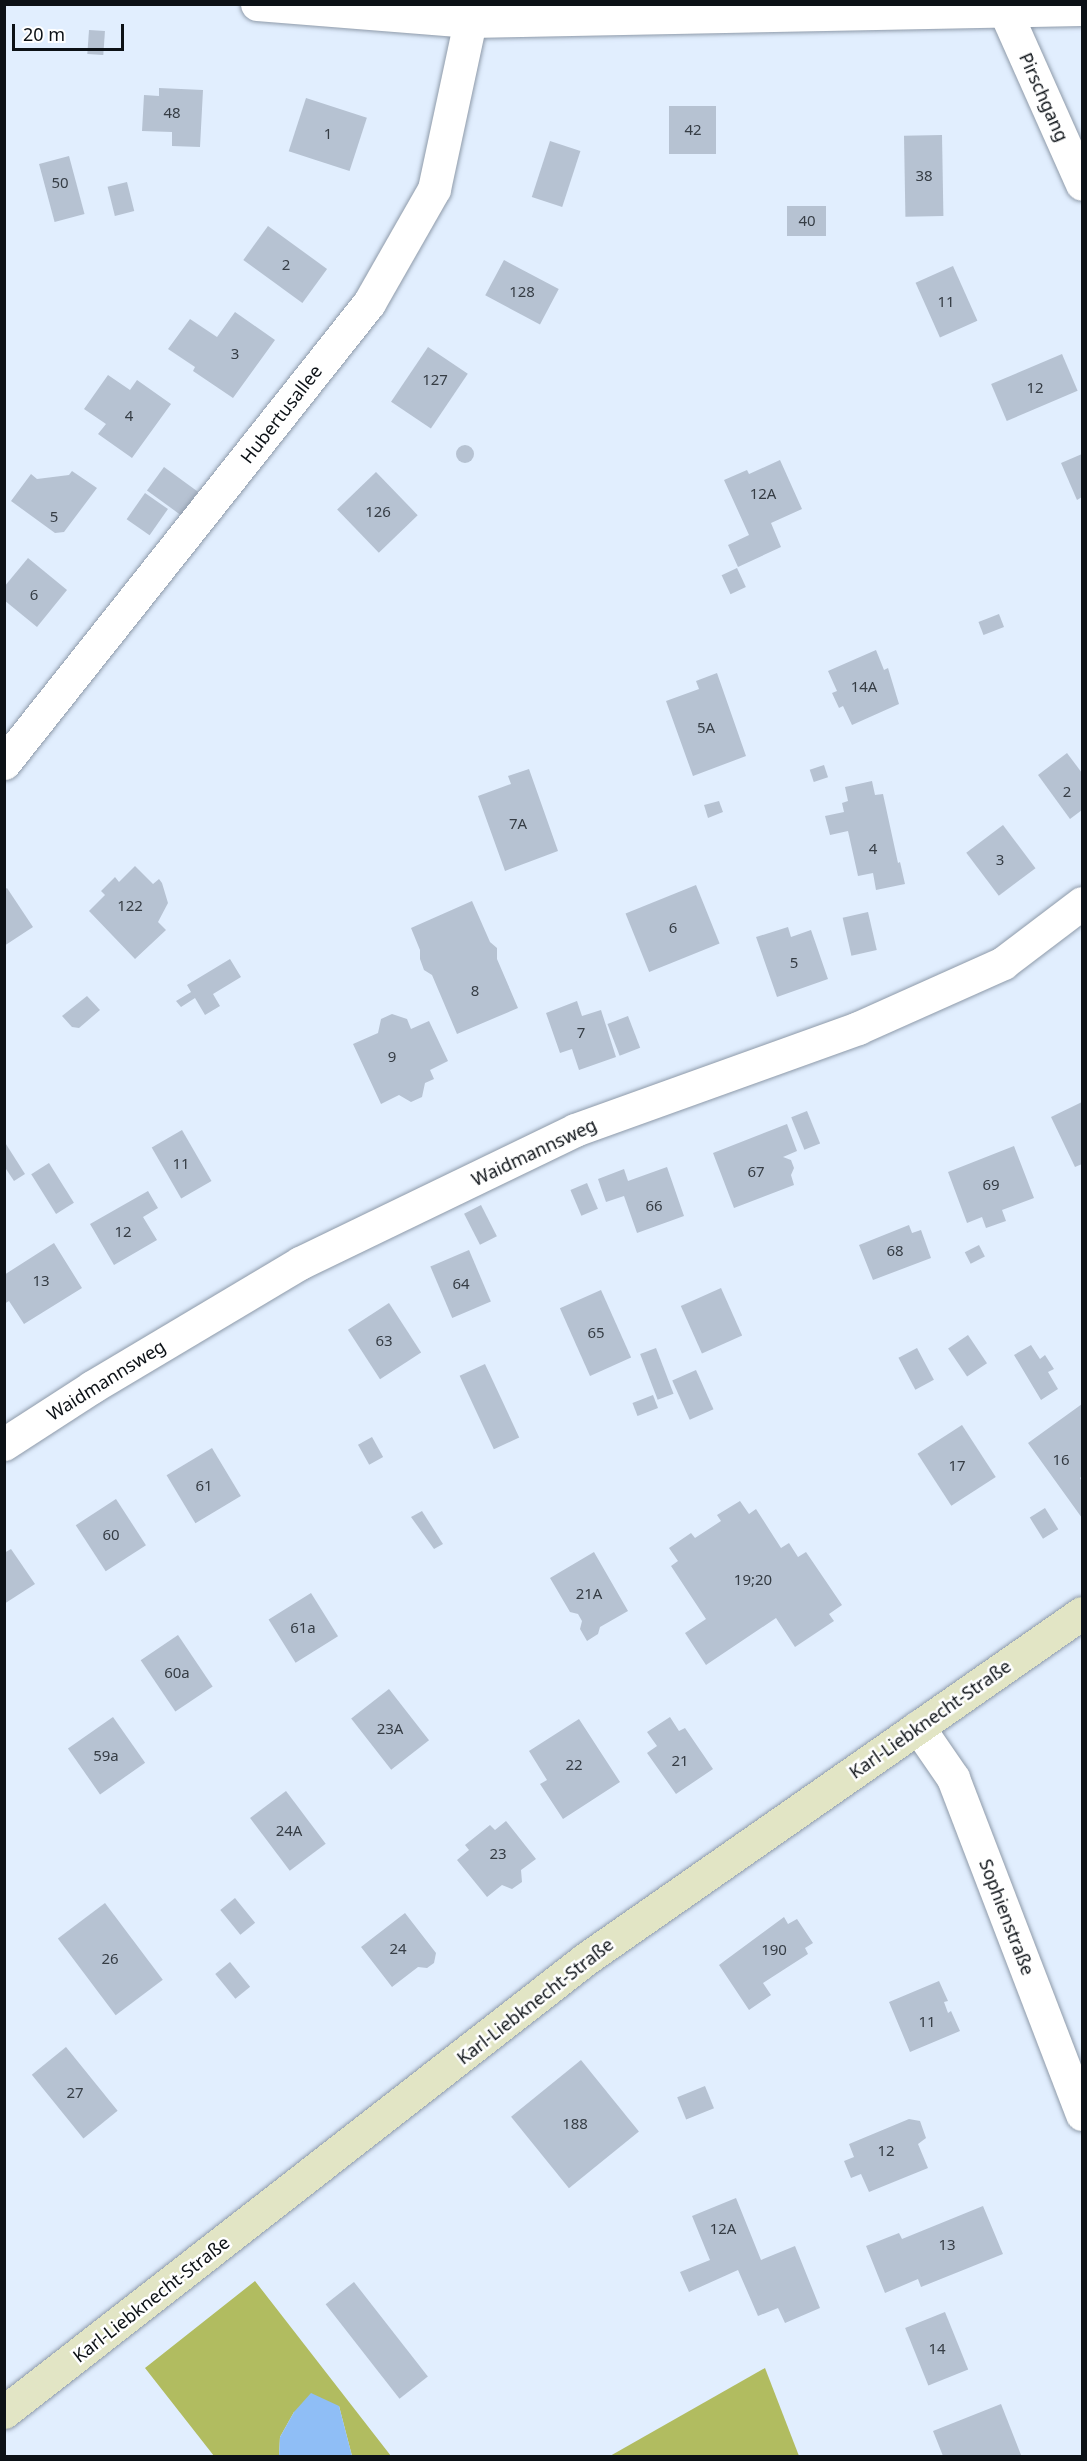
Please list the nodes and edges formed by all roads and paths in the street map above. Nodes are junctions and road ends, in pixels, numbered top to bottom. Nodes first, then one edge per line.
1 (256, 4) edge
2 (1005, 8) edge
3 (1083, 9) edge
4 (470, 21) junction
5 (1083, 184) edge
6 (4, 763) edge
7 (1083, 903) edge
8 (4, 1443) edge
9 (1083, 1613) edge
10 (918, 1727) junction
11 (1083, 2114) edge
12 (4, 2412) edge

1 - 4 street
2 - 3 street
2 - 4 street
2 - 5 street, Pirschgang
4 - 6 street, Hubertusallee
7 - 8 street, Waidmannsweg
9 - 10 street, Karl-Liebknecht-Straße
10 - 11 street, Sophienstraße
10 - 12 street, Karl-Liebknecht-Straße

